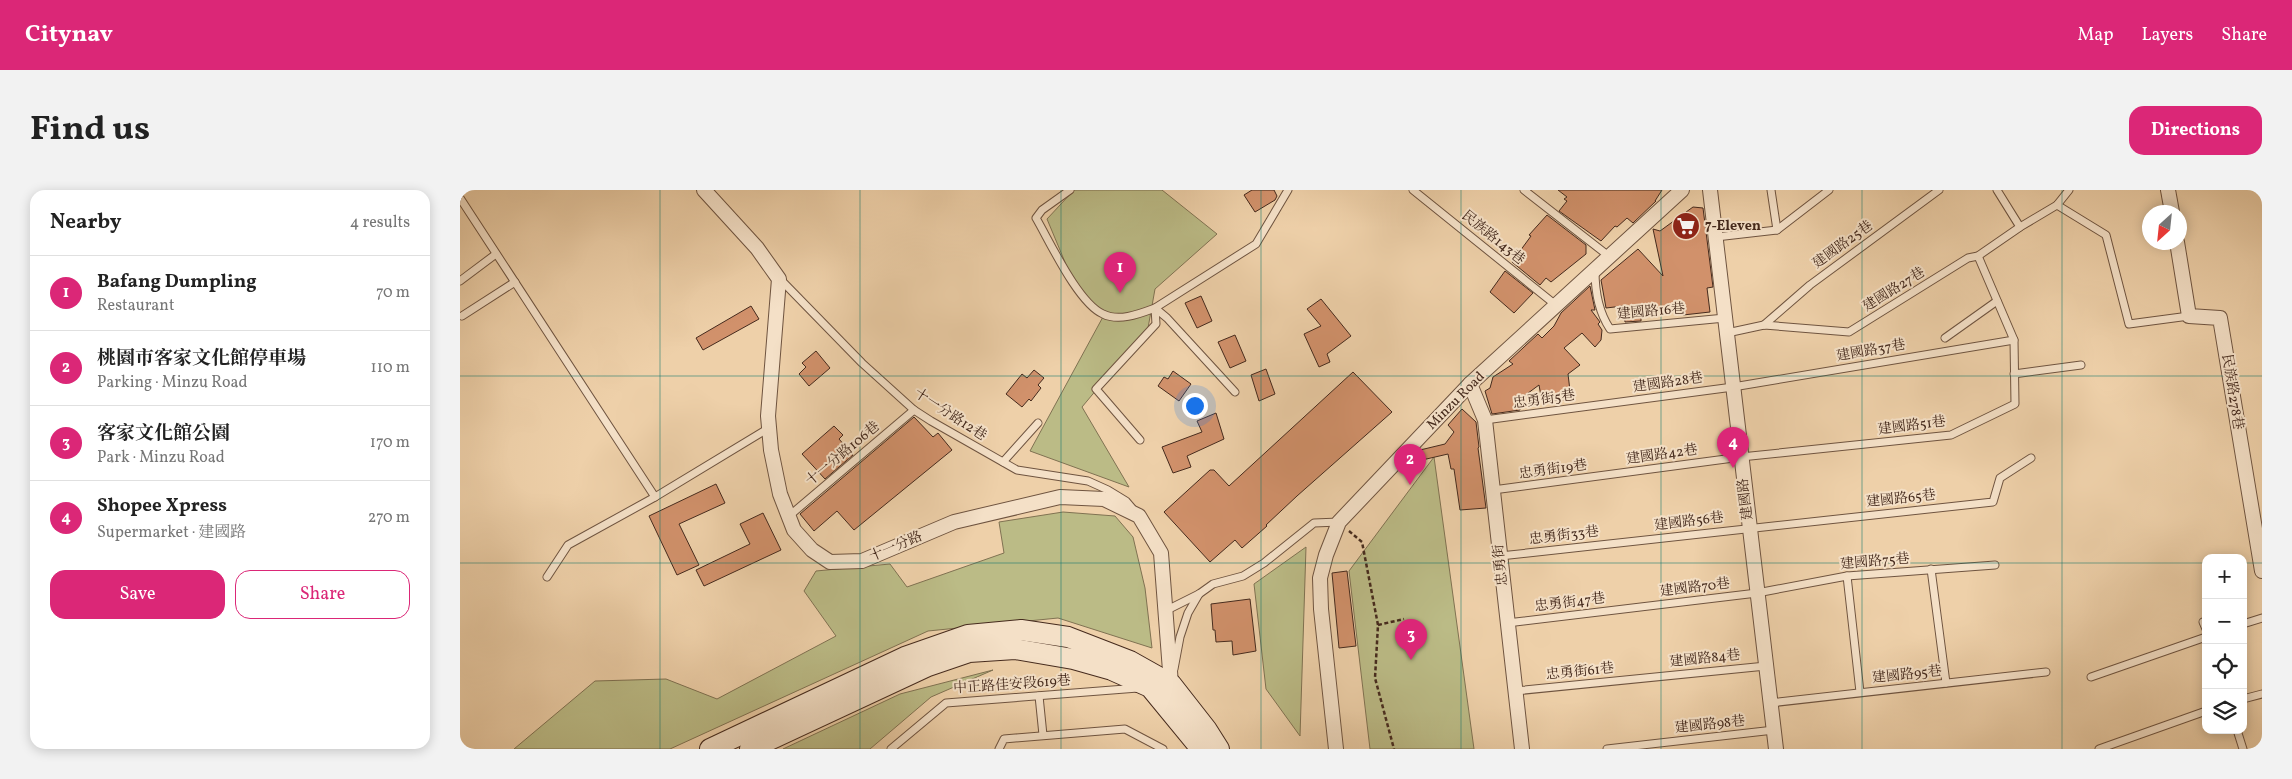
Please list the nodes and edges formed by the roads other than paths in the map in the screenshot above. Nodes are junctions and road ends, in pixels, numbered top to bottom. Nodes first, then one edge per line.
1 (704, 190) edge
2 (1070, 190) edge
3 (1288, 190) edge
4 (1414, 190) edge
5 (1524, 190) edge
6 (1682, 190) edge
7 (1710, 190) edge
8 (1772, 190) edge
9 (1828, 190) edge
10 (1940, 190) edge
11 (1997, 190) edge
12 (2069, 190) edge
13 (2168, 190) edge
14 (460, 198) edge
15 (2057, 205) junction
16 (2171, 205) edge
17 (2020, 227) junction
18 (1777, 230) junction
19 (1716, 237) junction
20 (2178, 250) edge
21 (496, 254) junction
22 (1978, 256) junction
23 (1611, 257) junction
24 (1595, 271) junction
25 (779, 279) junction
26 (460, 281) edge
27 (515, 282) junction
28 (1997, 301) junction
29 (1558, 306) junction
30 (1154, 308) junction
31 (462, 316) dead end
32 (2189, 316) junction
33 (1725, 318) junction
34 (1764, 325) junction
35 (1727, 333) junction
36 (1944, 338) dead end
37 (2014, 340) junction
38 (2081, 365) dead end
39 (2014, 374) junction
40 (1470, 384) junction
41 (1733, 387) junction
42 (1235, 392) dead end
43 (1606, 404) joint
44 (914, 410) junction
45 (1485, 420) junction
46 (1038, 423) dead end
47 (769, 427) junction
48 (1140, 440) dead end
49 (1741, 457) junction
50 (2031, 458) dead end
51 (1003, 462) junction
52 (1615, 474) joint
53 (1493, 490) junction
54 (655, 497) junction
55 (788, 516) junction
56 (1139, 516) junction
57 (1339, 522) junction
58 (1750, 527) junction
59 (1630, 541) joint
60 (1500, 556) junction
61 (1995, 564) dead end
62 (1931, 569) junction
63 (2262, 571) edge
64 (1846, 576) junction
65 (547, 577) dead end
66 (1757, 593) junction
67 (1199, 594) junction
68 (1636, 608) joint
69 (1164, 611) junction
70 (2262, 618) edge
71 (1507, 623) junction
72 (2247, 623) edge
73 (2202, 638) edge
74 (1766, 666) junction
75 (2046, 672) dead end
76 (2091, 677) dead end
77 (1647, 678) joint
78 (1946, 683) junction
79 (1171, 684) junction
80 (1150, 687) junction
81 (1515, 691) junction
82 (1860, 692) junction
83 (2262, 694) edge
84 (1040, 696) junction
85 (2247, 698) edge
86 (1770, 702) junction
87 (2202, 712) edge
88 (1774, 730) junction
89 (2238, 734) edge
90 (1043, 735) junction
91 (710, 749) edge
92 (750, 749) edge
93 (891, 749) edge
94 (999, 749) edge
95 (1163, 749) edge
96 (1201, 749) edge
97 (1218, 749) edge
98 (1336, 749) edge
99 (1522, 749) edge
100 (1606, 749) edge
101 (1776, 749) edge
102 (2098, 749) edge
103 (2243, 749) edge

1 - 25 street
2 - 30 lane
3 - 30 lane
4 - 29 lane, 民族路143巷
5 - 23 lane
6 - 23 street, Minzu Road
7 - 19 street, 建國路
8 - 18 lane
9 - 18 lane
10 - 34 lane, 建國路25巷
11 - 17 lane
12 - 15 lane
13 - 16 street
14 - 21 lane
15 - 17 lane, 建國路27巷
15 - 32 lane
17 - 22 lane, 建國路27巷
18 - 19 lane
19 - 33 street, 建國路
20 - 32 street
21 - 26 lane
21 - 27 lane
22 - 28 lane
22 - 34 lane, 建國路27巷
23 - 24 street, Minzu Road
24 - 29 street, Minzu Road
24 - 33 lane, 建國路16巷
25 - 44 lane, 十一分路12巷
25 - 47 street, 十一分路
27 - 31 lane
27 - 54 lane
28 - 36 lane
28 - 37 lane
29 - 40 street, Minzu Road
30 - 42 lane
30 - 48 lane
32 - 63 street, 民族路278巷
33 - 35 street, 建國路
34 - 35 lane, 建國路27巷
35 - 41 street, 建國路
37 - 39 lane, 建國路51巷
37 - 41 lane, 建國路37巷
38 - 39 lane
39 - 49 lane, 建國路51巷
40 - 45 street, 忠勇街
40 - 57 street, Minzu Road
41 - 43 lane, 建國路28巷
41 - 49 street, 建國路
43 - 45 lane, 忠勇街5巷
44 - 51 lane, 十一分路12巷
44 - 55 lane, 十一分路106巷
45 - 53 street, 忠勇街
46 - 51 lane
47 - 54 lane
47 - 55 street, 十一分路
49 - 52 lane, 建國路42巷
49 - 58 street, 建國路
50 - 58 lane, 建國路65巷
51 - 56 lane, 十一分路12巷
52 - 53 lane, 忠勇街19巷
53 - 60 street, 忠勇街
54 - 65 lane
55 - 56 street, 十一分路
56 - 69 street
57 - 67 lane
57 - 98 street, Minzu Road
58 - 59 lane, 建國路56巷
58 - 66 street, 建國路
59 - 60 lane, 忠勇街33巷
60 - 71 street, 忠勇街
61 - 62 lane, 建國路75巷
62 - 64 lane, 建國路75巷
62 - 78 lane
64 - 66 lane, 建國路75巷
64 - 82 lane
66 - 68 lane, 建國路70巷
66 - 74 street, 建國路
67 - 69 lane
67 - 79 lane
68 - 71 lane, 忠勇街47巷
69 - 79 street
70 - 72 lane
71 - 81 street, 忠勇街
73 - 76 lane
74 - 77 lane, 建國路84巷
74 - 86 street, 建國路
75 - 78 lane, 建國路95巷
77 - 81 lane, 忠勇街61巷
78 - 82 lane, 建國路95巷
79 - 80 lane, 中正路佳安段619巷
79 - 91 main road
79 - 97 main road
80 - 84 lane, 中正路佳安段619巷
80 - 92 main road
80 - 96 main road
81 - 99 street, 忠勇街
82 - 86 lane, 建國路95巷
83 - 85 lane
84 - 90 lane
84 - 93 lane, 中正路佳安段619巷
86 - 88 street, 建國路
87 - 102 lane
88 - 100 lane, 建國路98巷
88 - 101 street, 建國路
89 - 103 lane
90 - 94 lane
90 - 95 lane

